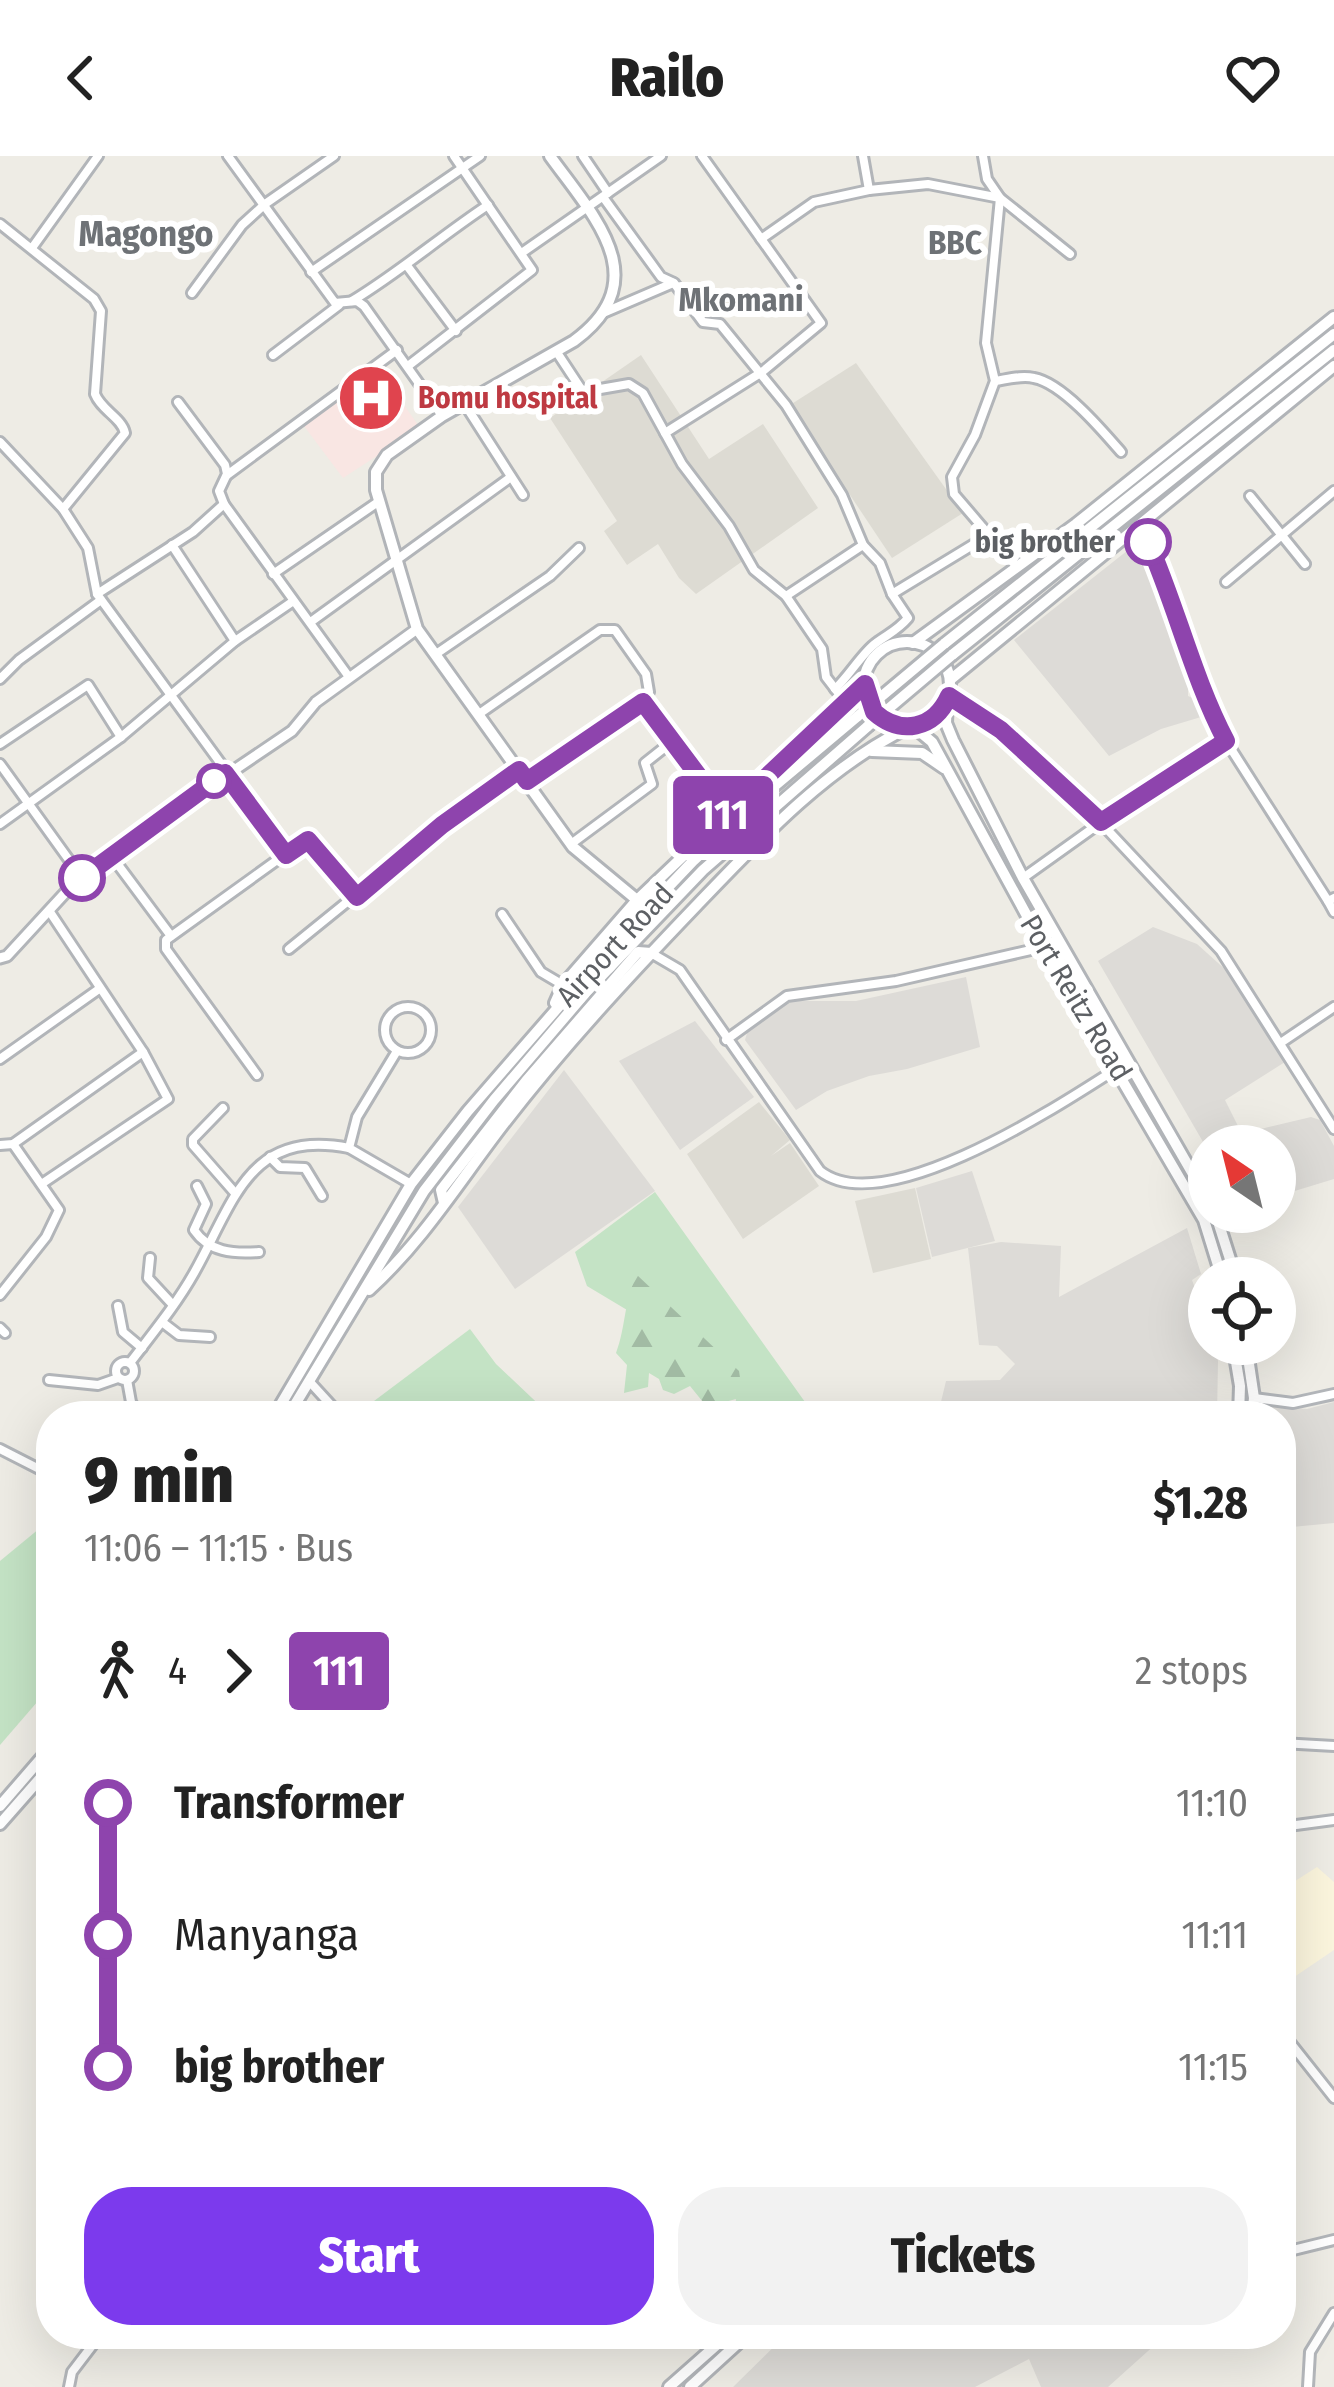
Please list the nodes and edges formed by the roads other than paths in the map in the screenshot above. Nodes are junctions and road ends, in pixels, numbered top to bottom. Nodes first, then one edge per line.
1 (98, 156) edge
2 (228, 156) edge
3 (334, 156) edge
4 (454, 156) edge
5 (480, 156) edge
6 (550, 156) edge
7 (583, 156) edge
8 (662, 156) edge
9 (701, 156) edge
10 (863, 156) edge
11 (983, 156) edge
12 (463, 168) junction
13 (869, 190) junction
14 (606, 195) junction
15 (1000, 198) junction
16 (265, 204) junction
17 (488, 205) junction
18 (588, 208) junction
19 (0, 224) edge
20 (761, 239) junction
21 (32, 248) junction
22 (523, 252) junction
23 (1070, 254) dead end
24 (408, 267) junction
25 (310, 272) junction
26 (674, 283) junction
27 (192, 293) dead end
28 (345, 303) junction
29 (603, 313) junction
30 (1334, 316) edge
31 (456, 331) junction
32 (1334, 334) edge
33 (397, 350) junction
34 (1334, 350) edge
35 (556, 351) junction
36 (273, 355) dead end
37 (408, 365) junction
38 (1334, 366) edge
39 (762, 371) junction
40 (995, 381) junction
41 (178, 402) dead end
42 (464, 403) junction
43 (442, 416) junction
44 (1236, 421) junction
45 (664, 433) junction
46 (0, 442) edge
47 (1121, 452) dead end
48 (226, 476) junction
49 (511, 477) junction
50 (1334, 491) edge
51 (523, 495) dead end
52 (1250, 496) dead end
53 (378, 502) junction
54 (224, 504) junction
55 (63, 509) junction
56 (1139, 526) junction
57 (989, 535) junction
58 (1283, 537) junction
59 (172, 545) junction
60 (863, 545) junction
61 (578, 548) dead end
62 (398, 561) junction
63 (1305, 564) dead end
64 (1017, 567) junction
65 (273, 574) junction
66 (1226, 582) dead end
67 (892, 594) junction
68 (786, 596) junction
69 (99, 597) junction
70 (292, 602) junction
71 (312, 621) junction
72 (417, 629) junction
73 (235, 641) junction
74 (913, 643) junction
75 (436, 654) junction
76 (350, 677) junction
77 (0, 679) edge
78 (950, 680) junction
79 (865, 684) junction
80 (835, 689) junction
81 (172, 695) junction
82 (948, 698) junction
83 (643, 702) junction
84 (847, 704) junction
85 (479, 714) junction
86 (911, 727) junction
87 (122, 736) junction
88 (674, 740) junction
89 (1226, 741) junction
90 (0, 744) edge
91 (865, 752) junction
92 (0, 764) edge
93 (519, 770) junction
94 (947, 770) junction
95 (226, 773) junction
96 (527, 781) junction
97 (28, 803) junction
98 (724, 817) junction
99 (1101, 822) junction
100 (0, 824) edge
101 (571, 844) junction
102 (110, 854) junction
103 (286, 855) junction
104 (82, 878) junction
105 (1022, 878) junction
106 (357, 897) junction
107 (1331, 899) edge
108 (638, 900) junction
109 (659, 906) junction
110 (50, 912) junction
111 (1334, 912) edge
112 (502, 914) dead end
113 (171, 936) junction
114 (1044, 947) junction
115 (289, 949) dead end
116 (652, 953) junction
117 (0, 958) edge
118 (563, 986) junction
119 (98, 989) junction
120 (1334, 1007) edge
121 (545, 1022) junction
122 (726, 1040) junction
123 (1282, 1042) junction
124 (397, 1051) junction
125 (143, 1052) junction
126 (0, 1059) edge
127 (1118, 1068) junction
128 (257, 1076) dead end
129 (223, 1108) dead end
130 (1334, 1129) edge
131 (13, 1144) junction
132 (0, 1145) edge
133 (349, 1148) junction
134 (269, 1157) junction
135 (1188, 1166) edge
136 (43, 1183) junction
137 (411, 1184) junction
138 (197, 1186) dead end
139 (236, 1193) junction
140 (322, 1196) dead end
141 (208, 1246) junction
142 (259, 1252) dead end
143 (1215, 1257) edge
144 (150, 1258) dead end
145 (0, 1295) edge
146 (356, 1301) junction
147 (173, 1305) junction
148 (118, 1306) dead end
149 (162, 1322) junction
150 (210, 1337) dead end
151 (142, 1348) junction
152 (130, 1363) junction
153 (1236, 1365) edge
154 (1249, 1365) edge
155 (123, 1379) junction
156 (49, 1380) dead end
157 (309, 1381) junction
158 (1334, 1394) edge
159 (1254, 1398) junction
160 (131, 1401) edge
161 (283, 1401) edge
162 (297, 1401) edge
163 (327, 1401) edge
164 (1240, 1401) edge
165 (1254, 1401) edge
166 (1277, 1401) edge
167 (1296, 1402) edge
168 (0, 1449) edge
169 (36, 1467) edge
170 (1296, 1744) edge
171 (1334, 1746) edge
172 (36, 1764) edge
173 (36, 1783) edge
174 (0, 1806) edge
175 (1334, 1820) edge
176 (0, 1824) edge
177 (1296, 1824) edge
178 (1296, 2050) edge
179 (1334, 2098) edge
180 (1334, 2240) edge
181 (1296, 2249) edge
182 (1334, 2313) edge
183 (90, 2349) edge
184 (712, 2349) edge
185 (732, 2349) edge
186 (69, 2387) edge
187 (670, 2387) edge
188 (690, 2387) edge
189 (1308, 2387) edge

1 - 21 street
2 - 16 street
3 - 16 street
4 - 12 street
5 - 12 street
6 - 18 main road
7 - 14 street
8 - 14 street
9 - 20 street
10 - 13 street
11 - 15 street
12 - 17 street
12 - 25 street
13 - 15 street
13 - 20 street
14 - 18 street
14 - 26 street
15 - 23 street
15 - 40 street
16 - 25 street
16 - 27 street
17 - 22 street
17 - 24 street
18 - 22 street
18 - 29 main road
19 - 21 street
20 - 39 street
21 - 55 street
22 - 31 street
24 - 28 street
24 - 31 street
25 - 28 street
26 - 29 street
26 - 39 street
28 - 33 street
28 - 36 street
29 - 35 main road
30 - 64 main road
31 - 37 street
32 - 44 main road, Airport Road
33 - 37 street
33 - 48 street
34 - 44 main road, Airport Road
35 - 42 main road
35 - 45 street
37 - 43 street
38 - 56 main road
39 - 45 street
39 - 60 street
40 - 47 street
40 - 57 street
41 - 48 street
42 - 43 main road
42 - 49 street
43 - 53 main road
44 - 109 main road, Airport Road, bridge
45 - 68 street
46 - 55 street
48 - 54 street
49 - 51 street
49 - 62 street
50 - 58 street
52 - 58 street
53 - 62 main road
53 - 65 street
54 - 59 street
54 - 65 street
55 - 69 street
56 - 78 main road
56 - 89 street
57 - 64 street
57 - 67 street
58 - 63 street
58 - 66 street
59 - 69 street
59 - 73 street
60 - 67 street
60 - 68 street
61 - 75 street
62 - 71 street
62 - 72 main road
64 - 74 main road
65 - 70 street
67 - 80 street
68 - 80 street
69 - 77 street
69 - 81 street
70 - 71 street
70 - 73 street
71 - 76 street
72 - 75 main road
72 - 76 street
73 - 81 street
74 - 78 main road
74 - 79 main road
75 - 85 main road
76 - 95 street
78 - 82 main road
79 - 84 main road
79 - 86 main road
80 - 84 street
81 - 87 street
81 - 95 street
82 - 86 main road
82 - 99 street
82 - 105 main road
83 - 85 street
83 - 88 street
83 - 96 street
84 - 98 main road
85 - 93 main road
86 - 91 main road
86 - 94 main road, Port Reitz Road
87 - 90 street
87 - 97 street
88 - 98 street
88 - 101 street
89 - 99 street
89 - 107 street
91 - 94 main road
91 - 116 main road
92 - 97 street
93 - 96 main road
93 - 106 street
94 - 114 main road, Port Reitz Road
95 - 102 street
95 - 103 street
96 - 101 main road
97 - 100 street
97 - 104 street
98 - 108 main road
99 - 105 street
99 - 123 street
101 - 108 main road
102 - 104 street
102 - 113 street
103 - 106 street
103 - 113 street
104 - 110 street
105 - 135 main road
106 - 115 street
107 - 111 street
108 - 118 main road
109 - 121 main road, Airport Road
109 - 146 main road, Airport Road
110 - 117 street
110 - 119 street
112 - 118 street
113 - 128 street
114 - 122 street
114 - 127 main road, Port Reitz Road
116 - 122 street
116 - 146 main road
118 - 121 main road
119 - 125 street
119 - 126 street
120 - 123 street
121 - 137 main road, Airport Road
122 - 127 street
123 - 130 street
124 - 124 street
124 - 133 street
125 - 131 street
125 - 136 street
127 - 143 main road, Port Reitz Road
129 - 139 street
131 - 132 street
131 - 136 street
133 - 134 street
133 - 137 street
134 - 139 street
134 - 140 street
136 - 145 street
137 - 161 main road, Airport Road
138 - 141 street
139 - 141 street
141 - 142 street
141 - 147 street
144 - 147 street
146 - 157 main road, Airport Road
147 - 149 street
148 - 151 street
149 - 150 street
149 - 151 street
151 - 152 street
152 - 155 street
152 - 155 street
153 - 164 main road
154 - 159 main road
155 - 156 street
155 - 160 street
157 - 162 main road, Airport Road
157 - 163 street
158 - 167 street
159 - 165 main road
159 - 166 street
168 - 169 street
170 - 171 street
172 - 174 main road
173 - 176 main road
175 - 177 street
178 - 179 street
180 - 181 street
182 - 189 street
183 - 186 street
184 - 187 main road
185 - 188 main road

